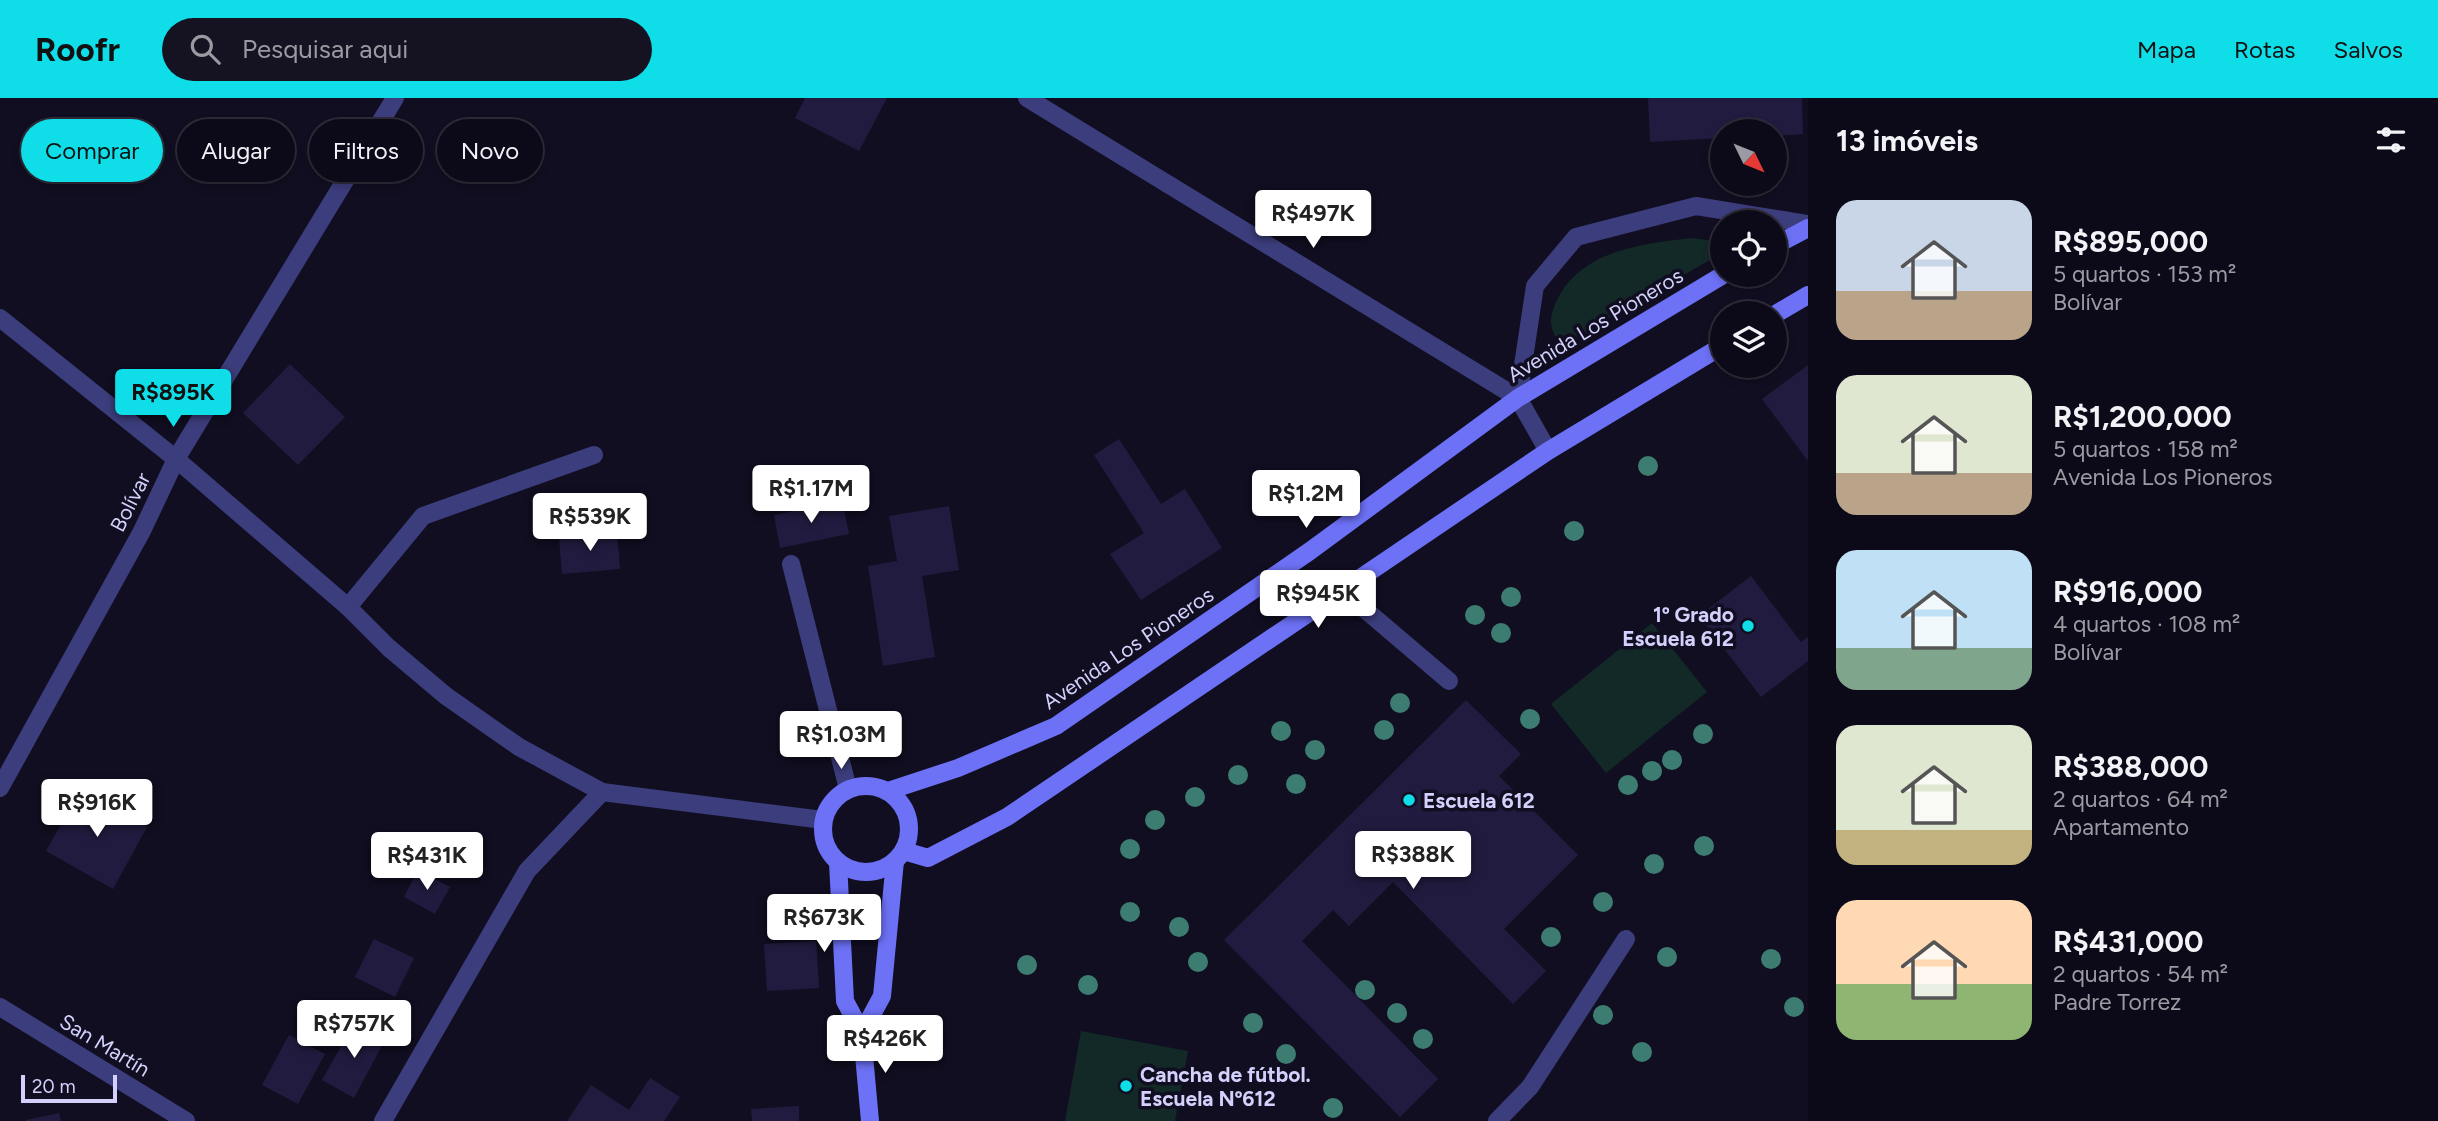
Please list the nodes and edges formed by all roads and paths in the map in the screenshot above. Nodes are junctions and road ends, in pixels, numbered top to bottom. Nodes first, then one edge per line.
1 (395, 98) edge
2 (1027, 98) edge
3 (1808, 226) edge
4 (1787, 238) edge
5 (1710, 283) edge
6 (1808, 295) edge
7 (1787, 307) edge
8 (0, 318) edge
9 (1710, 353) edge
10 (1518, 398) junction
11 (1548, 451) junction
12 (594, 455) dead end
13 (177, 459) junction
14 (791, 564) dead end
15 (1342, 590) junction
16 (348, 607) junction
17 (1449, 681) dead end
18 (0, 788) edge
19 (848, 789) junction
20 (888, 791) junction
21 (602, 792) junction
22 (823, 820) junction
23 (899, 856) junction
24 (838, 862) junction
25 (1626, 939) dead end
26 (0, 1007) edge
27 (862, 1032) junction
28 (186, 1121) edge
29 (383, 1121) edge
30 (870, 1121) edge
31 (1497, 1121) edge

1 - 13 street, Bolívar
2 - 10 street
3 - 4 main road
3 - 10 street
5 - 10 main road, Avenida Los Pioneros
6 - 7 main road
8 - 13 street
9 - 11 main road
10 - 11 street
10 - 20 main road, Avenida Los Pioneros
11 - 15 main road
12 - 16 street
13 - 16 street
13 - 18 street, Bolívar
14 - 19 street
15 - 17 street
15 - 23 main road
16 - 21 street
19 - 20 main road
19 - 22 main road
20 - 23 main road
21 - 22 street
21 - 29 street
22 - 24 main road
23 - 24 main road
23 - 27 main road
24 - 27 main road
25 - 31 street
26 - 28 street, San Martín
27 - 30 main road

